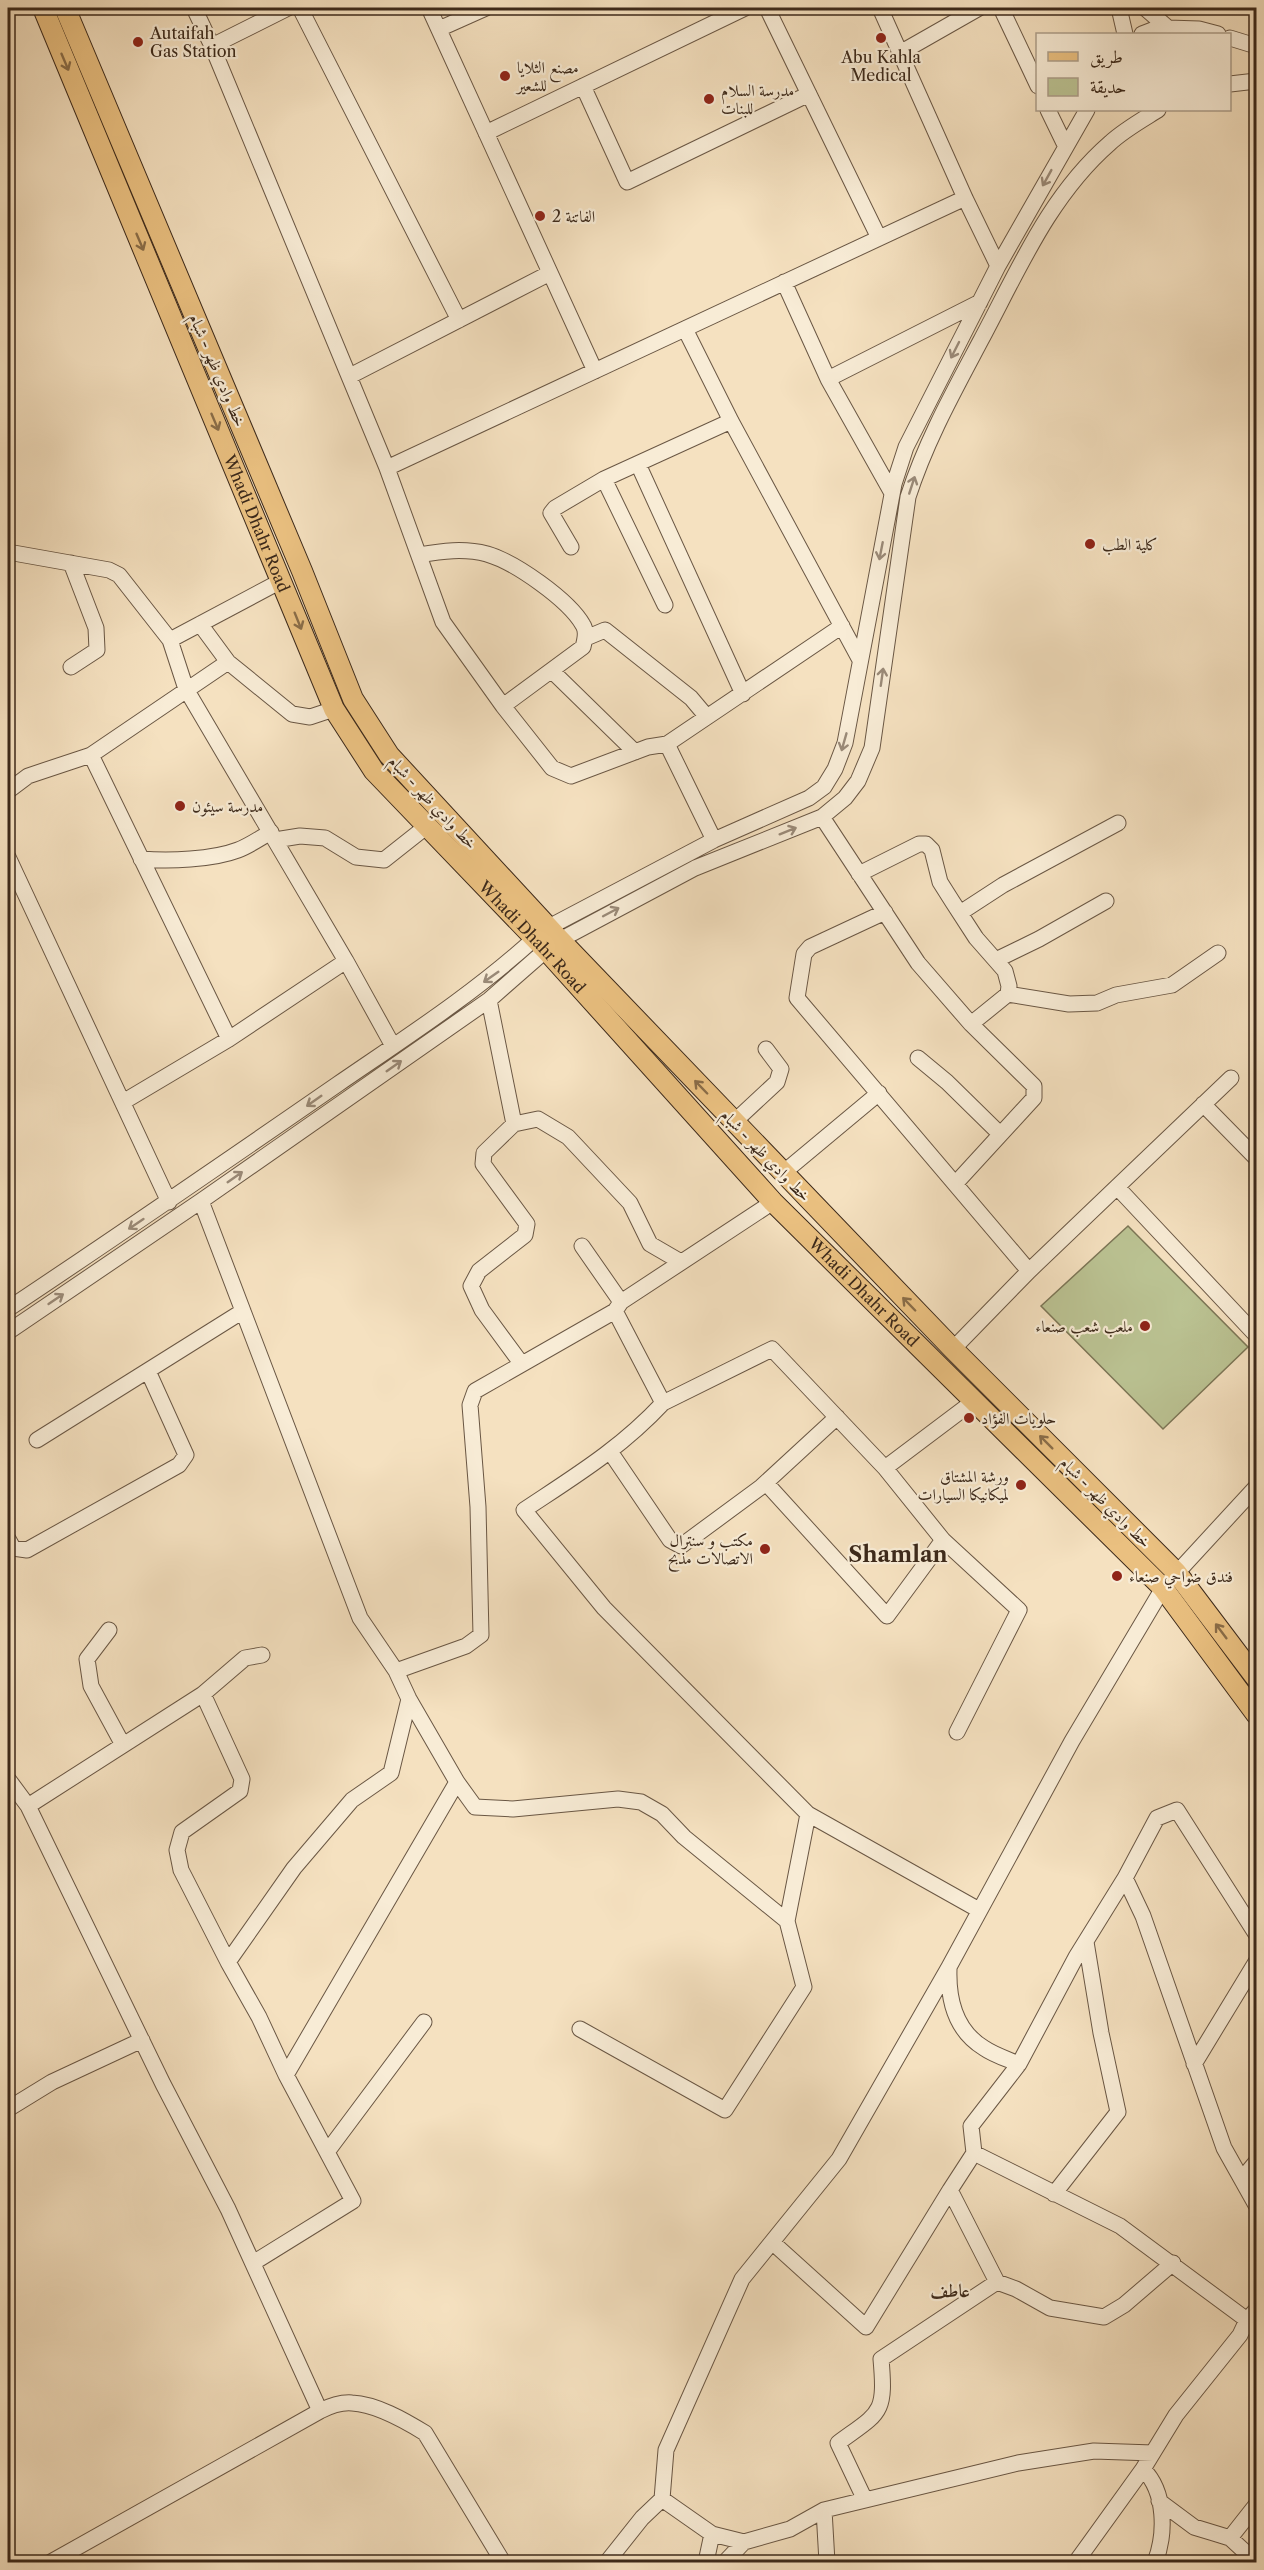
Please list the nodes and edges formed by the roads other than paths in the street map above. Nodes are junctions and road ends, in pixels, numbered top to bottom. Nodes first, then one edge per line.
1 (43, 8) edge
2 (65, 8) edge
3 (194, 8) edge
4 (288, 8) edge
5 (300, 8) edge
6 (429, 8) edge
7 (486, 8) edge
8 (745, 8) edge
9 (767, 8) edge
10 (880, 8) edge
11 (979, 8) edge
12 (1001, 8) edge
13 (1119, 8) edge
14 (1145, 8) edge
15 (1168, 28) junction
16 (439, 29) junction
17 (1125, 33) edge
18 (1145, 33) edge
19 (1180, 33) edge
20 (1214, 33) edge
21 (1231, 38) edge
22 (212, 46) junction
23 (1257, 46) edge
24 (900, 53) junction
25 (1257, 81) edge
26 (1036, 82) edge
27 (1231, 84) edge
28 (583, 86) junction
29 (809, 94) junction
30 (1048, 111) edge
31 (1086, 111) edge
32 (1157, 111) edge
33 (486, 133) junction
34 (1065, 145) junction
35 (965, 198) junction
36 (879, 238) junction
37 (998, 266) junction
38 (550, 273) junction
39 (784, 282) junction
40 (980, 302) junction
41 (459, 320) junction
42 (685, 329) junction
43 (595, 371) junction
44 (350, 376) junction
45 (828, 379) junction
46 (731, 422) junction
47 (638, 464) junction
48 (387, 468) junction
49 (604, 479) junction
50 (892, 493) junction
51 (571, 547) dead end
52 (8, 552) edge
53 (419, 555) junction
54 (71, 563) junction
55 (282, 581) junction
56 (665, 605) dead end
57 (200, 624) junction
58 (842, 626) junction
59 (586, 638) junction
60 (170, 640) junction
61 (860, 660) junction
62 (228, 662) junction
63 (71, 667) dead end
64 (552, 671) junction
65 (186, 689) junction
66 (742, 694) junction
67 (503, 706) junction
68 (334, 709) junction
69 (707, 717) junction
70 (667, 744) junction
71 (635, 752) junction
72 (91, 755) junction
73 (8, 791) edge
74 (822, 817) junction
75 (1118, 823) dead end
76 (427, 826) junction
77 (273, 836) junction
78 (714, 840) junction
79 (8, 857) edge
80 (141, 859) junction
81 (859, 874) junction
82 (1106, 902) dead end
83 (885, 912) junction
84 (960, 913) junction
85 (547, 939) junction
86 (1218, 953) dead end
87 (996, 960) junction
88 (346, 961) junction
89 (1008, 994) junction
90 (489, 1000) junction
91 (971, 1024) junction
92 (229, 1039) junction
93 (393, 1046) junction
94 (766, 1048) dead end
95 (918, 1058) dead end
96 (1231, 1078) dead end
97 (879, 1093) junction
98 (123, 1102) junction
99 (1203, 1104) junction
100 (734, 1122) junction
101 (514, 1124) junction
102 (1000, 1134) junction
103 (1257, 1158) edge
104 (783, 1173) junction
105 (956, 1183) junction
106 (1117, 1187) junction
107 (201, 1201) junction
108 (169, 1202) junction
109 (773, 1202) junction
110 (582, 1246) dead end
111 (681, 1262) junction
112 (1029, 1271) junction
113 (618, 1307) junction
114 (8, 1309) edge
115 (243, 1311) junction
116 (8, 1332) edge
117 (1257, 1335) edge
118 (952, 1349) junction
119 (521, 1363) junction
120 (148, 1371) junction
121 (974, 1401) junction
122 (663, 1403) junction
123 (837, 1417) junction
124 (37, 1440) dead end
125 (611, 1453) junction
126 (885, 1468) junction
127 (766, 1483) junction
128 (1257, 1487) edge
129 (8, 1539) edge
130 (943, 1540) junction
131 (1176, 1572) junction
132 (1163, 1588) junction
133 (110, 1630) dead end
134 (262, 1655) dead end
135 (396, 1671) junction
136 (1257, 1678) edge
137 (203, 1694) junction
138 (409, 1700) junction
139 (1257, 1714) edge
140 (957, 1732) dead end
141 (123, 1745) junction
142 (8, 1779) edge
143 (457, 1782) junction
144 (28, 1806) junction
145 (808, 1814) junction
146 (1125, 1878) junction
147 (980, 1910) junction
148 (787, 1921) junction
149 (1257, 1934) edge
150 (1086, 1942) junction
151 (228, 1962) junction
152 (1257, 1962) edge
153 (949, 1967) junction
154 (424, 2022) dead end
155 (580, 2029) dead end
156 (142, 2040) junction
157 (1019, 2064) junction
158 (1194, 2064) junction
159 (286, 2075) junction
160 (8, 2109) edge
161 (327, 2152) junction
162 (974, 2153) junction
163 (1257, 2162) edge
164 (1242, 2179) junction
165 (950, 2190) junction
166 (1054, 2194) junction
167 (1257, 2205) edge
168 (772, 2242) junction
169 (253, 2263) junction
170 (1173, 2263) junction
171 (997, 2282) junction
172 (1252, 2315) edge
173 (320, 2411) junction
174 (1153, 2453) junction
175 (1143, 2469) junction
176 (662, 2499) junction
177 (865, 2500) junction
178 (1159, 2501) junction
179 (1257, 2505) edge
180 (824, 2510) junction
181 (712, 2534) junction
182 (1230, 2538) junction
183 (744, 2542) junction
184 (51, 2562) edge
185 (503, 2562) edge
186 (607, 2562) edge
187 (706, 2562) edge
188 (724, 2562) edge
189 (828, 2562) edge
190 (1076, 2562) edge
191 (1155, 2562) edge
192 (1257, 2562) edge

1 -> 55 main road, Whadi Dhahr Road
2 - 85 main road, خط وادي ظهر - شبام
3 - 22 street
4 - 22 street
5 - 41 street
6 - 16 street
7 - 16 street
8 - 28 street
9 - 29 street
10 - 24 street
11 - 24 street
12 - 26 street
13 - 17 street
14 - 15 street
15 - 18 street
15 - 19 street
15 - 20 street
16 - 33 street
21 - 23 street
22 - 44 street
24 - 35 street
25 - 27 street
28 - 29 street
28 - 33 street
29 - 36 street
30 - 34 street
31 - 34 street
74 -> 32 street
33 - 38 street
34 -> 37 street
35 - 36 street
35 - 37 street
36 - 39 street
37 - 40 street
38 - 41 street
38 - 43 street
39 - 42 street
39 - 45 street
40 - 45 street
40 -> 50 street
41 - 44 street
42 - 43 street
42 - 46 street
43 - 48 street
44 - 48 street
45 - 50 street
46 - 47 street
46 - 58 street
47 - 49 street
47 - 66 street
48 - 53 street
49 - 51 street
49 - 56 street
50 -> 61 street
52 - 54 street
53 - 59 street
53 - 67 street
54 - 60 street
54 - 63 street
55 - 57 street
55 -> 68 main road, Whadi Dhahr Road
57 - 60 street
57 - 62 street
58 - 61 street
58 - 66 street
59 - 64 street
59 - 69 street
60 - 65 street
61 -> 78 street
62 - 65 street
62 - 68 street
64 - 67 street
64 - 71 street
65 - 72 street
65 - 77 street
66 - 69 street
67 - 71 street
68 - 76 main road, Whadi Dhahr Road
69 - 70 street
70 - 71 street
70 - 78 street
72 - 73 street
72 - 80 street
74 - 81 street
85 -> 74 street
75 - 84 street
76 - 77 street
76 - 85 main road, Whadi Dhahr Road
77 - 80 street
77 - 88 street
78 - 85 street
79 - 98 street
80 - 92 street
81 - 83 street
81 - 84 street
82 - 87 street
83 - 91 street
83 - 97 street
84 - 87 street
85 - 90 street
85 -> 93 street
100 -> 85 main road, خط وادي ظهر - شبام
85 - 109 main road, Whadi Dhahr Road
86 - 89 street
87 - 89 street
88 - 92 street
88 - 93 street
89 - 91 street
90 - 101 street
107 -> 90 street
91 - 102 street
92 - 98 street
93 -> 108 street
94 - 100 street
95 - 102 street
96 - 99 street
97 - 104 street
97 - 105 street
98 - 108 street
99 - 103 street
99 - 106 street
100 - 104 main road, خط وادي ظهر - شبام
101 - 111 street
101 - 119 street
102 - 105 street
118 -> 104 main road, خط وادي ظهر - شبام
105 - 112 street
106 - 112 street
106 - 117 street
107 - 115 street
116 -> 107 street
108 -> 114 street
109 - 111 street
109 - 121 main road, Whadi Dhahr Road
110 - 113 street
111 - 113 street
112 - 118 street
113 - 119 street
113 - 122 street
115 - 120 street
115 - 135 street
131 -> 118 main road, خط وادي ظهر - شبام
119 - 135 street
120 - 124 street
120 - 129 street
121 - 126 street
121 - 132 main road, Whadi Dhahr Road
122 - 123 street
122 - 125 street
123 - 126 street
123 - 127 street
125 - 127 street
125 - 145 street
126 - 130 street
127 - 130 street
128 - 131 street
130 - 140 street
131 - 132 street
136 -> 131 main road, خط وادي ظهر - شبام
132 - 139 main road, Whadi Dhahr Road
132 - 147 street
133 - 141 street
134 - 137 street
135 - 138 street
137 - 141 street
137 - 151 street
138 - 143 street
138 - 151 street
141 - 144 street
142 - 144 street
143 - 148 street
143 - 159 street
144 - 156 street
145 - 147 street
145 - 148 street
146 - 149 street
146 - 150 street
146 - 158 street
147 - 153 street
148 - 155 street
150 - 157 street
150 - 166 street
151 - 159 street
152 - 158 street
153 - 157 street
153 - 168 street
154 - 161 street
156 - 160 street
156 - 169 street
157 - 162 street
158 - 164 street
159 - 161 street
161 - 169 street
162 - 165 street
162 - 166 street
163 - 164 street
164 - 167 street
165 - 168 street
165 - 171 street
166 - 170 street
168 - 176 street
169 - 173 street
170 - 171 street
170 - 172 street
171 - 177 street
172 - 174 street
173 - 184 street
173 - 185 street
174 - 175 street
174 - 177 street
175 - 178 street
175 - 190 street
176 - 181 street
176 - 186 street
177 - 180 street
178 - 182 street
178 - 191 street
179 - 182 street
180 - 183 street
180 - 189 street
181 - 183 street
181 - 187 street
182 - 192 street
183 - 188 street

